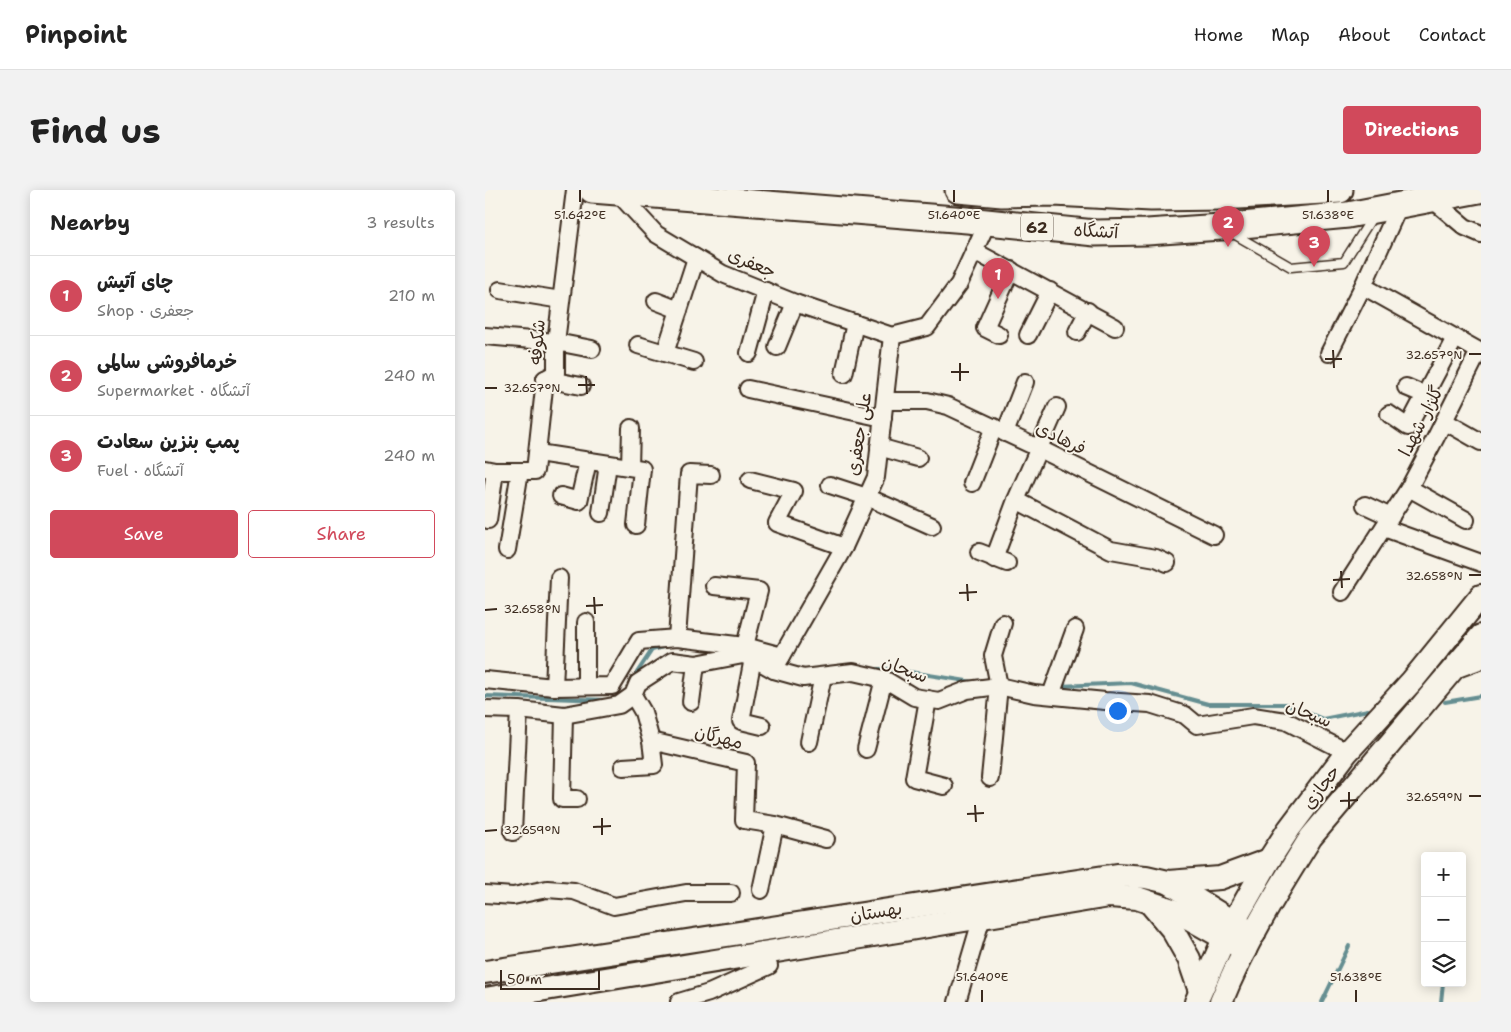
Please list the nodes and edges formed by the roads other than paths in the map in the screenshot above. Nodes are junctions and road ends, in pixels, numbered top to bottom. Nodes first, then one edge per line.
1 (575, 190) edge
2 (593, 190) edge
3 (959, 190) edge
4 (1123, 190) edge
5 (1340, 190) edge
6 (1479, 190) edge
7 (617, 192) junction
8 (1003, 192) edge
9 (1054, 193) junction
10 (1151, 198) junction
11 (1433, 200) junction
12 (1388, 208) junction
13 (987, 223) junction
14 (1048, 227) junction
15 (1221, 227) junction
16 (1481, 234) edge
17 (974, 250) junction
18 (696, 258) junction
19 (1011, 270) junction
20 (1363, 286) junction
21 (500, 290) dead end
22 (766, 291) junction
23 (1050, 291) junction
24 (561, 300) junction
25 (656, 301) dead end
26 (795, 302) junction
27 (679, 310) junction
28 (1087, 311) junction
29 (855, 323) junction
30 (1115, 327) dead end
31 (1077, 332) dead end
32 (999, 335) dead end
33 (1028, 335) dead end
34 (485, 336) edge
35 (893, 336) junction
36 (1455, 338) junction
37 (556, 342) junction
38 (638, 345) dead end
39 (777, 347) dead end
40 (592, 349) dead end
41 (665, 353) junction
42 (749, 353) dead end
43 (1329, 353) dead end
44 (694, 362) dead end
45 (844, 374) dead end
46 (545, 379) junction
47 (1025, 382) dead end
48 (581, 386) dead end
49 (1406, 387) dead end
50 (748, 389) dead end
51 (1425, 395) junction
52 (885, 401) junction
53 (1057, 407) dead end
54 (1389, 414) dead end
55 (883, 418) junction
56 (1444, 421) junction
57 (631, 428) dead end
58 (999, 430) junction
59 (1481, 442) edge
60 (879, 447) junction
61 (1039, 448) junction
62 (538, 453) junction
63 (918, 458) dead end
64 (588, 461) junction
65 (608, 464) junction
66 (629, 467) junction
67 (490, 470) edge
68 (520, 471) junction
69 (711, 475) dead end
70 (750, 480) dead end
71 (972, 483) dead end
72 (830, 485) dead end
73 (1409, 488) junction
74 (561, 496) dead end
75 (867, 497) junction
76 (1016, 500) junction
77 (1365, 505) dead end
78 (601, 513) dead end
79 (488, 520) dead end
80 (1466, 520) dead end
81 (1387, 523) junction
82 (636, 525) dead end
83 (932, 526) dead end
84 (1213, 536) dead end
85 (844, 547) junction
86 (507, 550) dead end
87 (993, 558) dead end
88 (1167, 563) dead end
89 (1481, 563) edge
90 (559, 578) dead end
91 (714, 586) dead end
92 (1341, 592) dead end
93 (1481, 596) edge
94 (586, 622) dead end
95 (1003, 624) dead end
96 (1075, 629) dead end
97 (1481, 636) edge
98 (677, 638) junction
99 (749, 652) junction
100 (1481, 658) edge
101 (778, 663) junction
102 (696, 664) junction
103 (1455, 668) junction
104 (823, 676) junction
105 (883, 679) junction
106 (485, 680) edge
107 (586, 686) junction
108 (999, 686) junction
109 (554, 687) junction
110 (633, 695) junction
111 (1051, 695) junction
112 (928, 699) junction
113 (691, 702) dead end
114 (485, 709) edge
115 (519, 710) junction
116 (564, 715) junction
117 (762, 726) dead end
118 (651, 741) junction
119 (809, 742) dead end
120 (866, 749) dead end
121 (1347, 752) junction
122 (623, 767) dead end
123 (990, 778) dead end
124 (944, 786) dead end
125 (569, 799) dead end
126 (775, 825) junction
127 (513, 832) dead end
128 (826, 839) dead end
129 (1269, 860) junction
130 (1168, 882) junction
131 (761, 890) dead end
132 (731, 893) dead end
133 (485, 894) edge
134 (1150, 902) junction
135 (982, 917) junction
136 (1228, 931) junction
137 (693, 940) junction
138 (1250, 942) junction
139 (695, 964) junction
140 (769, 966) dead end
141 (485, 972) edge
142 (1198, 997) edge
143 (485, 999) edge
144 (679, 1002) edge
145 (957, 1002) edge
146 (1221, 1002) edge

1 - 24 street, شکوفه
2 - 7 main road, آتشگاه / 62
3 - 8 main road, آتشگاه / 62
4 - 10 street
5 - 10 main road, آتشگاه / 62
6 - 11 main road, آتشگاه / 62
7 - 13 main road, آتشگاه / 62
7 - 18 street, جعفری
8 - 9 main road, آتشگاه / 62
9 - 10 main road, آتشگاه / 62
9 - 14 main road
11 - 12 main road, آتشگاه / 62
11 - 16 street
12 - 15 main road, آتشگاه / 62
12 - 15 lane
12 - 20 street
13 - 14 main road, آتشگاه / 62
13 - 17 street
14 - 15 main road, آتشگاه / 62
17 - 19 street
17 - 35 street
18 - 22 street, جعفری
18 - 27 street
19 - 23 street
19 - 32 street
20 - 36 street, گلزار شهدا
20 - 43 street
21 - 24 street
22 - 26 street, جعفری
22 - 42 street
23 - 28 street
23 - 33 street
24 - 37 street, شکوفه
25 - 27 street
26 - 29 street, جعفری
26 - 39 street
27 - 41 street
28 - 30 street
28 - 31 street
29 - 35 street, جعفری
29 - 45 street
34 - 37 street
35 - 52 street, علی جعفری
36 - 51 street
36 - 56 street, گلزار شهدا
37 - 40 street
37 - 46 street, شکوفه
38 - 41 street
41 - 44 street
46 - 48 street
46 - 62 street, شکوفه
47 - 58 street
49 - 51 street
50 - 55 street
51 - 54 street
52 - 55 street, علی جعفری
52 - 58 street, فرهادی
53 - 61 street
55 - 60 street, علی جعفری
56 - 59 street
56 - 73 street, گلزار شهدا
57 - 66 street
58 - 61 street, فرهادی
58 - 71 street
60 - 63 street
60 - 75 street, علی جعفری
61 - 76 street
61 - 84 street, فرهادی
62 - 64 street
62 - 68 street, شکوفه
64 - 65 street
64 - 74 street
65 - 66 street
65 - 78 street
66 - 82 street
67 - 68 street
67 - 79 street
68 - 86 street
69 - 98 street
70 - 85 street
72 - 75 street
73 - 80 street
73 - 81 street, گلزار شهدا
75 - 83 street
75 - 85 street, علی جعفری
76 - 87 street
76 - 88 street
77 - 81 street
81 - 89 street
81 - 92 street, گلزار شهدا
85 - 101 street, علی جعفری
90 - 109 street
91 - 99 street
93 - 121 main road, حجازی
94 - 107 street
95 - 108 street
96 - 111 street
97 - 103 main road, حجازی
98 - 99 street
98 - 107 street
99 - 101 street, سبحان
99 - 102 street
99 - 117 street
100 - 103 street
101 - 104 street, سبحان
102 - 110 street
102 - 113 street
103 - 138 main road, حجازی
104 - 105 street, سبحان
104 - 119 street
105 - 112 street, سبحان
105 - 120 street
106 - 109 street
107 - 109 street
108 - 111 street, سبحان
108 - 112 street, سبحان
108 - 123 street
110 - 116 street
110 - 118 street
111 - 121 street, سبحان
112 - 124 street
114 - 115 street
115 - 116 street
115 - 127 street
116 - 125 street
118 - 122 street
118 - 126 street, مهرگان
121 - 129 main road, حجازی
126 - 128 street
126 - 131 street
129 - 130 main road
129 - 136 main road, حجازی
130 - 136 main road, بهستان
130 - 137 main road, بهستان
132 - 133 street
134 - 135 main road, بهستان
134 - 136 main road, بهستان
134 - 142 main road
135 - 139 main road, بهستان
135 - 145 street
136 - 138 main road, بهستان
136 - 142 main road, حجازی
137 - 139 main road
137 - 141 main road, بهستان
138 - 146 main road, حجازی
139 - 143 main road, بهستان
140 - 144 street

